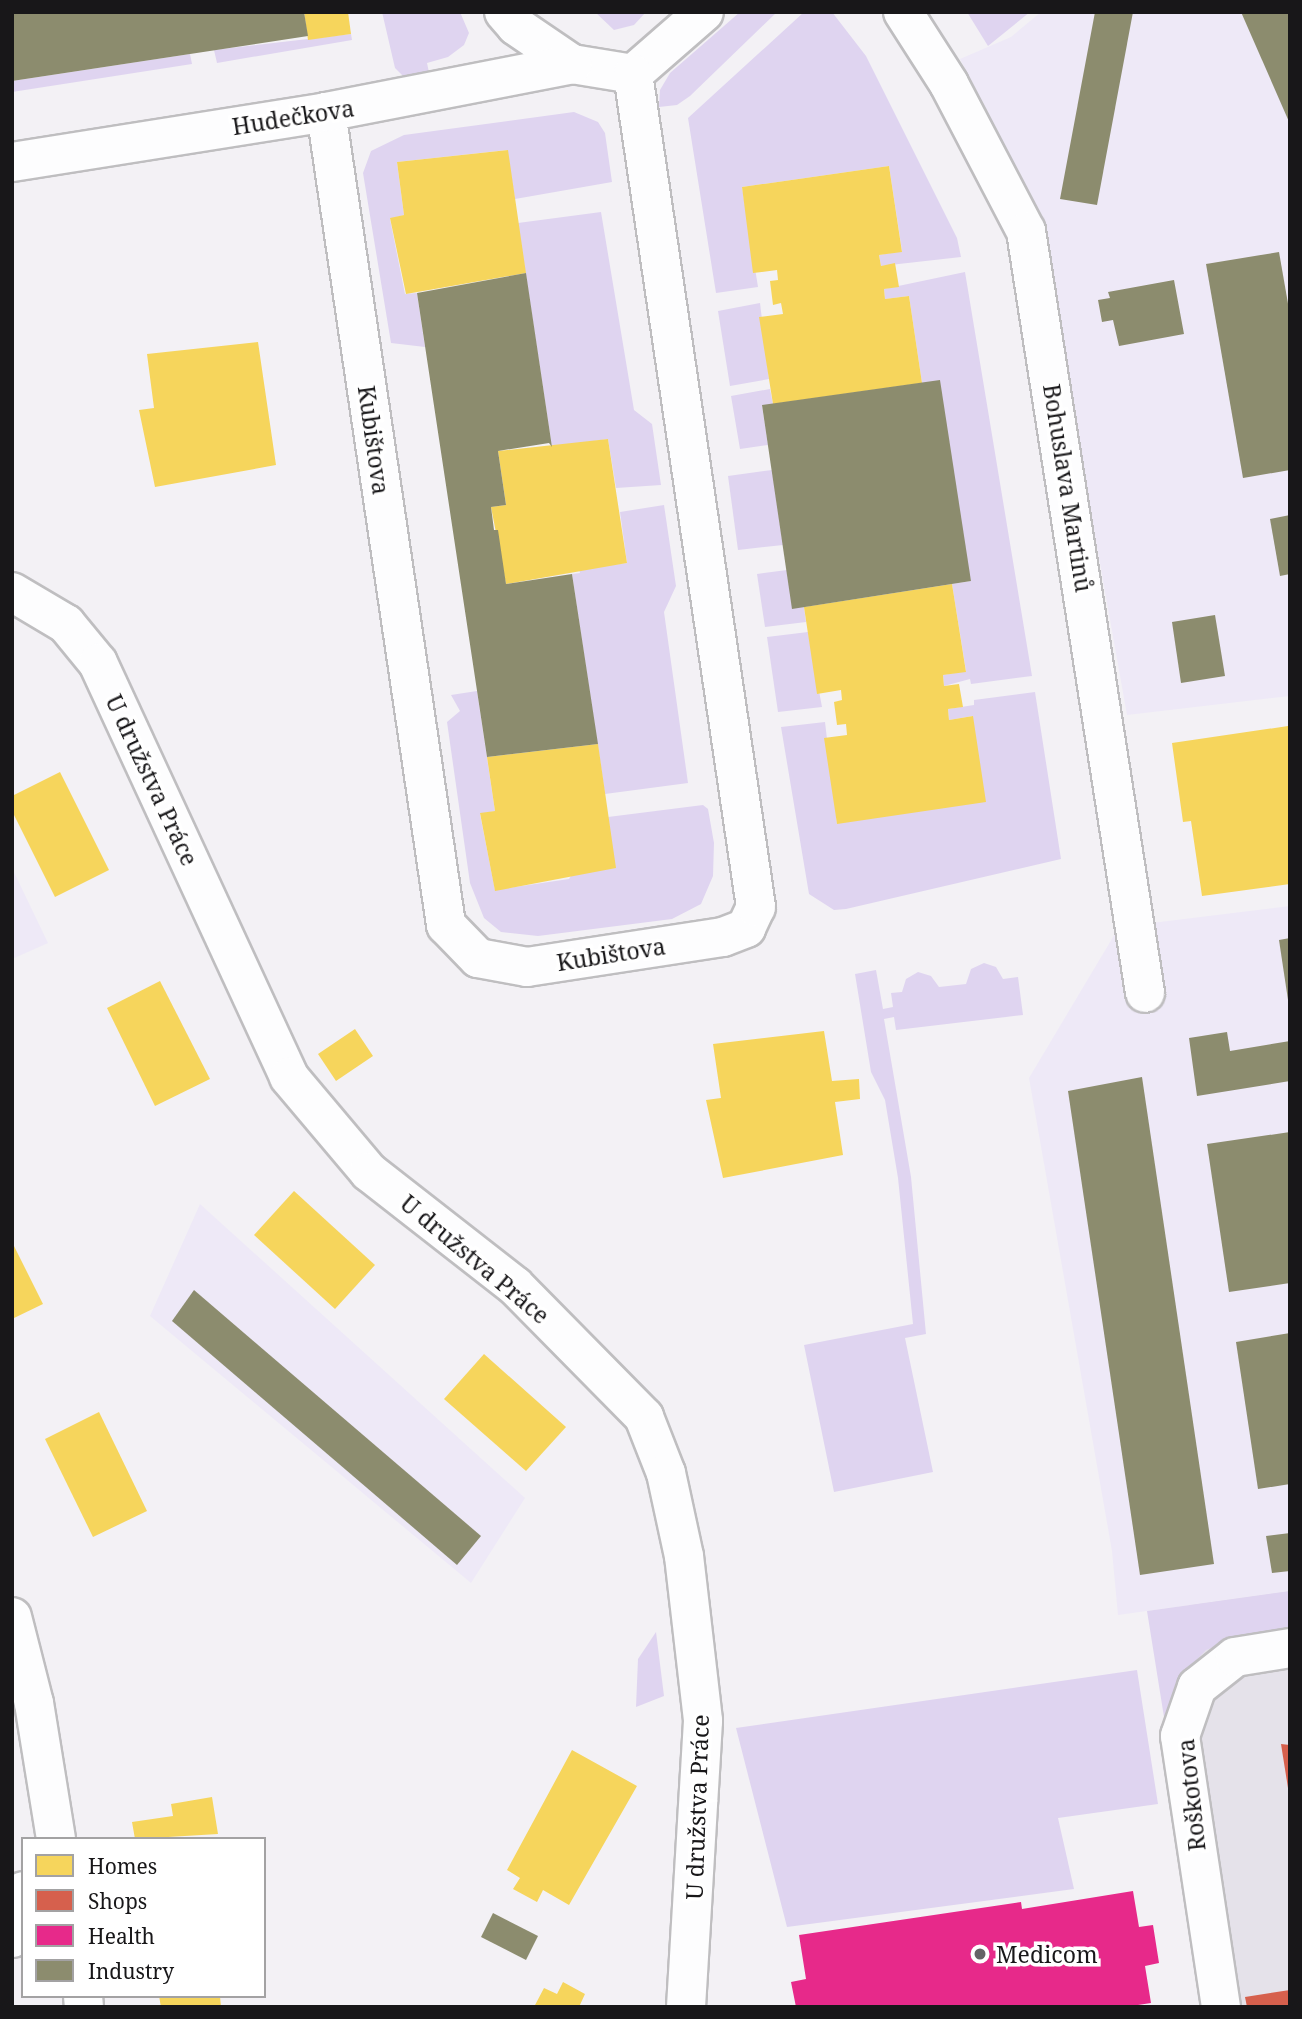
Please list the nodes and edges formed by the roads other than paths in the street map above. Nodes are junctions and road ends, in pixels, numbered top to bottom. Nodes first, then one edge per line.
1 (504, 12) edge
2 (704, 12) edge
3 (903, 12) edge
4 (572, 64) junction
5 (633, 74) junction
6 (326, 113) junction
7 (12, 162) edge
8 (12, 592) edge
9 (1145, 993) dead end
10 (12, 1617) edge
11 (1290, 1648) edge
12 (23, 1704) edge
13 (31, 1837) edge
14 (56, 1837) edge
15 (21, 1900) edge
16 (12, 1938) edge
17 (686, 2007) edge
18 (1221, 2007) edge

1 - 4 street, Hudečkova
2 - 5 street
3 - 9 street, Bohuslava Martinů
4 - 5 street, Hudečkova
4 - 6 street, Hudečkova
5 - 6 street, Kubištova
6 - 7 street, Hudečkova
8 - 17 street, U družstva Práce
10 - 12 street
11 - 18 street, Roškotova
12 - 13 street
12 - 14 street
15 - 16 street

